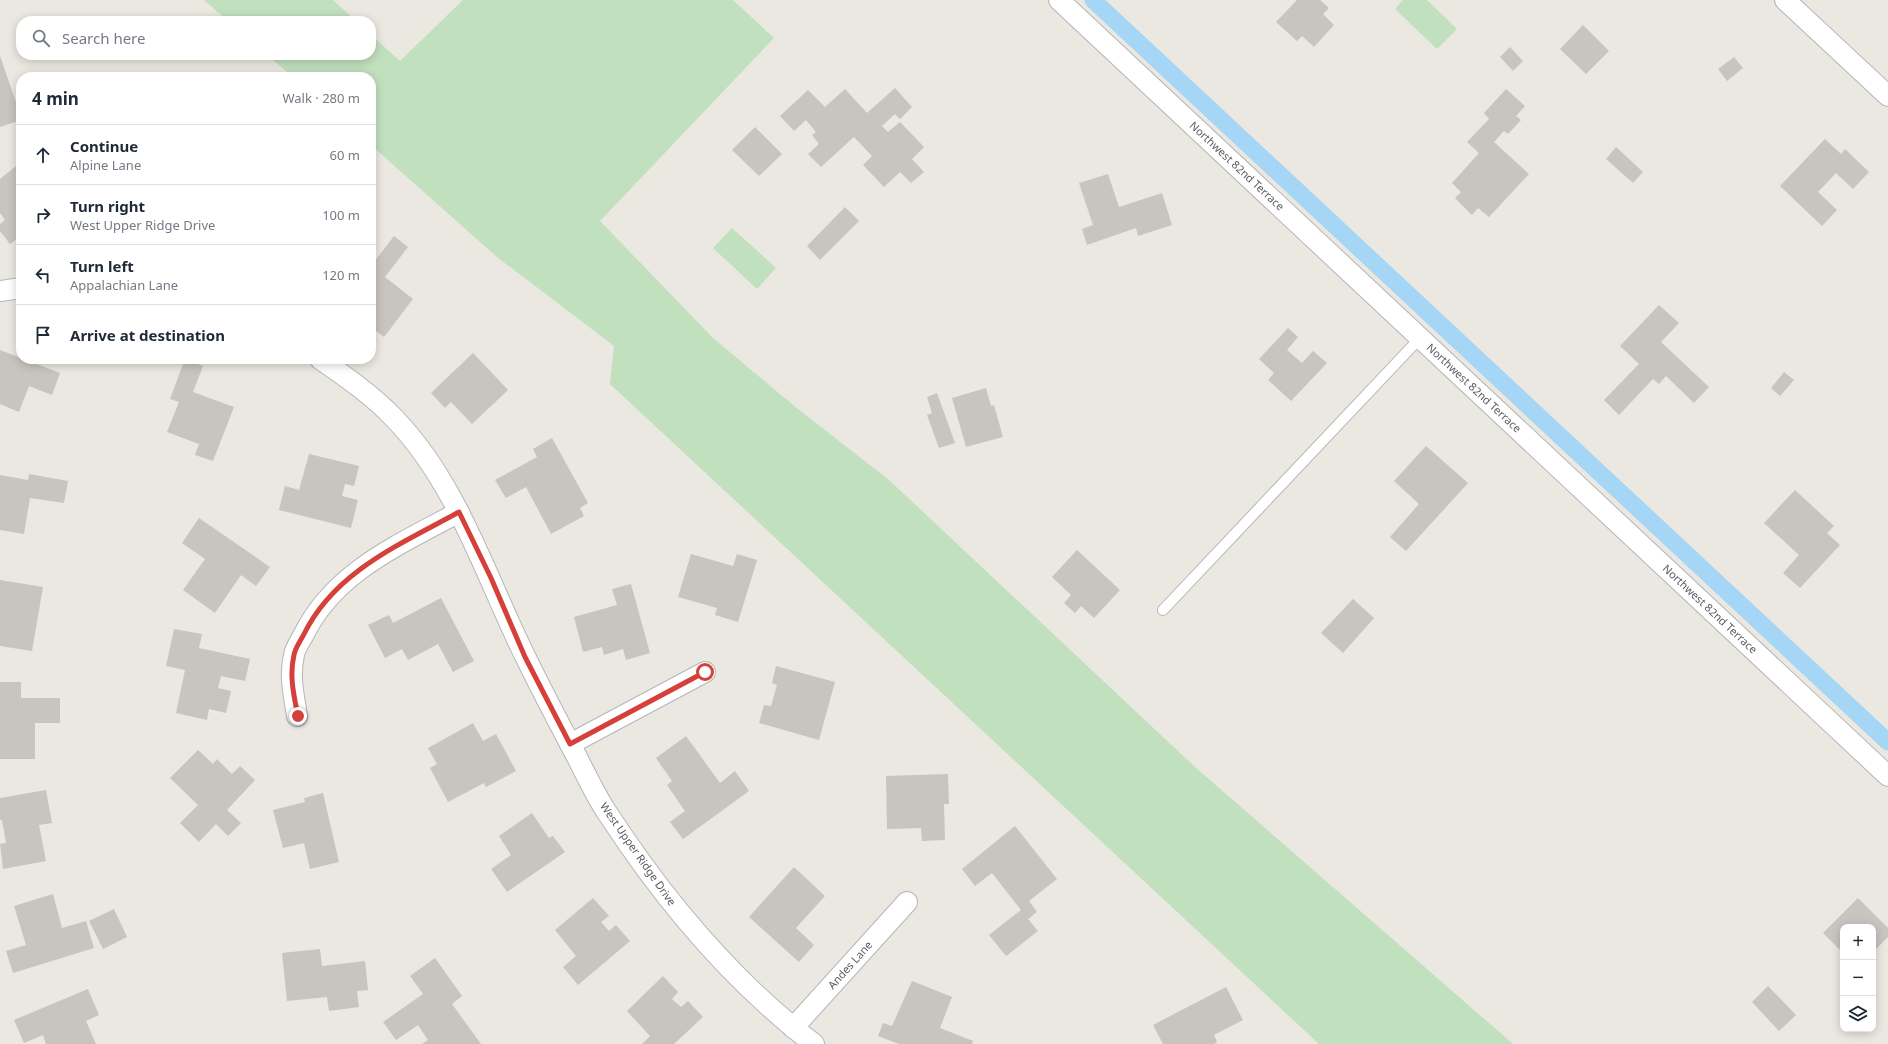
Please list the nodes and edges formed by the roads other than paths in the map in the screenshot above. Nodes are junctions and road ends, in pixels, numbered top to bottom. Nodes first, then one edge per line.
1 (1059, 0) edge
2 (1785, 0) edge
3 (1888, 96) edge
4 (16, 289) edge
5 (0, 291) edge
6 (1420, 338) junction
7 (328, 364) edge
8 (459, 512) junction
9 (1163, 610) dead end
10 (705, 672) dead end
11 (298, 716) dead end
12 (570, 744) junction
13 (1888, 776) edge
14 (907, 902) dead end
15 (793, 1028) junction
16 (814, 1044) edge

1 - 6 street, Northwest 82nd Terrace
2 - 3 street
4 - 5 street
6 - 9 lane
6 - 13 street, Northwest 82nd Terrace
7 - 8 street, West Upper Ridge Drive
8 - 11 street
8 - 12 street, West Upper Ridge Drive
10 - 12 street
12 - 15 street, West Upper Ridge Drive
14 - 15 street, Andes Lane
15 - 16 street, West Upper Ridge Drive

